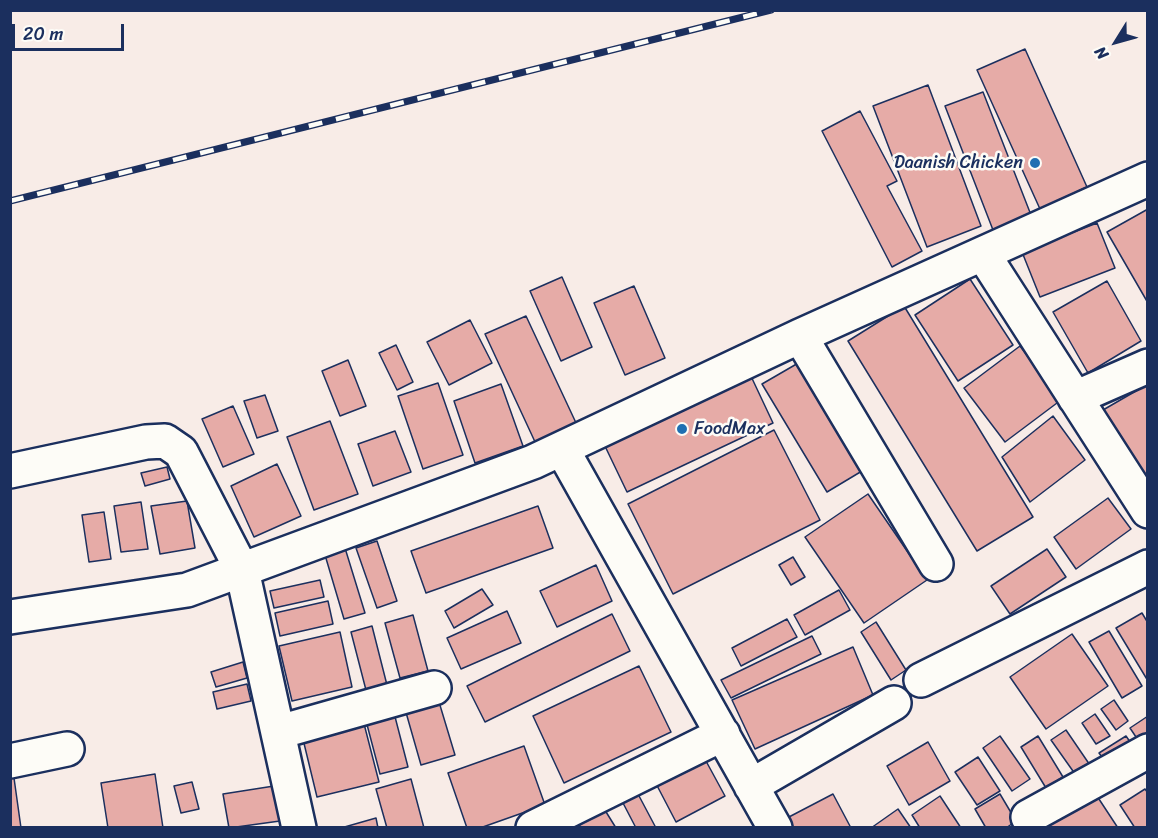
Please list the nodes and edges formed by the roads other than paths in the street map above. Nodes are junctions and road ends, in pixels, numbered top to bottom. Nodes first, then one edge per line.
1 (1148, 179) edge
2 (983, 254) junction
3 (800, 336) junction
4 (1148, 366) edge
5 (1075, 398) junction
6 (562, 449) junction
7 (10, 471) edge
8 (1148, 511) edge
9 (936, 564) dead end
10 (1148, 567) edge
11 (242, 570) junction
12 (10, 617) edge
13 (921, 680) dead end
14 (434, 688) dead end
15 (894, 703) dead end
16 (279, 732) junction
17 (723, 734) junction
18 (68, 749) dead end
19 (1148, 751) edge
20 (10, 761) edge
21 (751, 786) junction
22 (1028, 817) dead end
23 (299, 828) edge
24 (532, 828) edge
25 (775, 828) edge

1 - 2 street
2 - 3 street
2 - 5 street
3 - 6 street
3 - 9 street
4 - 5 street
5 - 8 street
6 - 11 street
6 - 17 street
7 - 11 street
10 - 13 street
11 - 12 street
11 - 16 street
14 - 16 street
15 - 21 street
16 - 23 street
17 - 21 street
17 - 24 street
18 - 20 street
19 - 22 street
21 - 25 street

